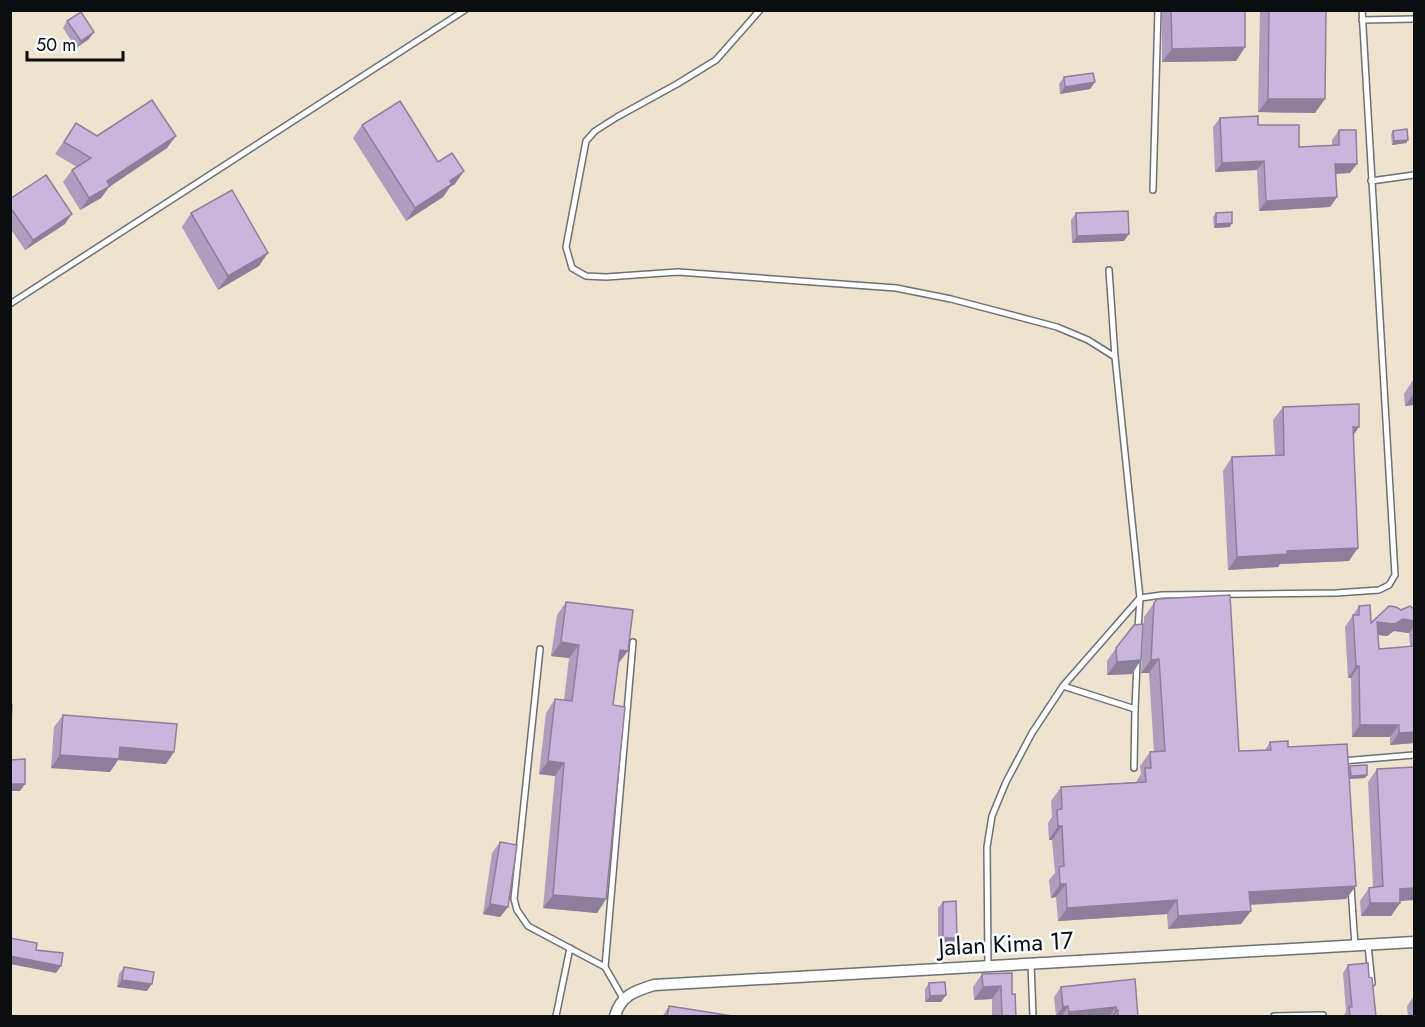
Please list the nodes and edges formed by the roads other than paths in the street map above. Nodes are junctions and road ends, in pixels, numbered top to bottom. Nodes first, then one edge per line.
1 (465, 10) edge
2 (760, 10) edge
3 (1158, 10) edge
4 (1362, 10) edge
5 (1407, 10) edge
6 (1407, 19) junction
7 (1414, 19) edge
8 (1362, 20) junction
9 (1414, 175) edge
10 (1371, 181) junction
11 (1152, 190) dead end
12 (1109, 270) dead end
13 (10, 304) edge
14 (1115, 357) junction
15 (1140, 598) junction
16 (1138, 632) edge
17 (633, 642) edge
18 (540, 649) dead end
19 (1137, 654) edge
20 (1063, 686) junction
21 (1135, 709) junction
22 (1414, 754) edge
23 (1134, 768) dead end
24 (1343, 772) edge
25 (1350, 875) edge
26 (1414, 942) edge
27 (1355, 946) junction
28 (1368, 946) junction
29 (570, 948) junction
30 (1031, 964) junction
31 (988, 966) junction
32 (605, 967) junction
33 (1372, 993) edge
34 (624, 1000) junction
35 (1323, 1015) dead end
36 (556, 1017) edge
37 (615, 1017) edge
38 (1033, 1017) edge
39 (1274, 1017) edge

1 - 13 lane
2 - 14 lane
3 - 11 lane
4 - 8 lane
5 - 6 lane
6 - 7 lane
6 - 8 lane
8 - 10 lane
9 - 10 lane
10 - 15 lane
12 - 14 lane
14 - 15 lane
15 - 16 lane
15 - 20 lane
17 - 32 lane
18 - 29 lane
19 - 21 lane
20 - 21 lane
20 - 31 lane
21 - 23 lane
22 - 24 lane
25 - 27 lane
26 - 28 street, Jalan Kima 17
27 - 28 street, Jalan Kima 17
27 - 30 street, Jalan Kima 17
28 - 33 lane
29 - 32 lane
29 - 36 lane
30 - 31 street, Jalan Kima 17
30 - 38 lane
31 - 34 street, Jalan Kima 17
32 - 34 lane
34 - 37 street
35 - 39 lane

